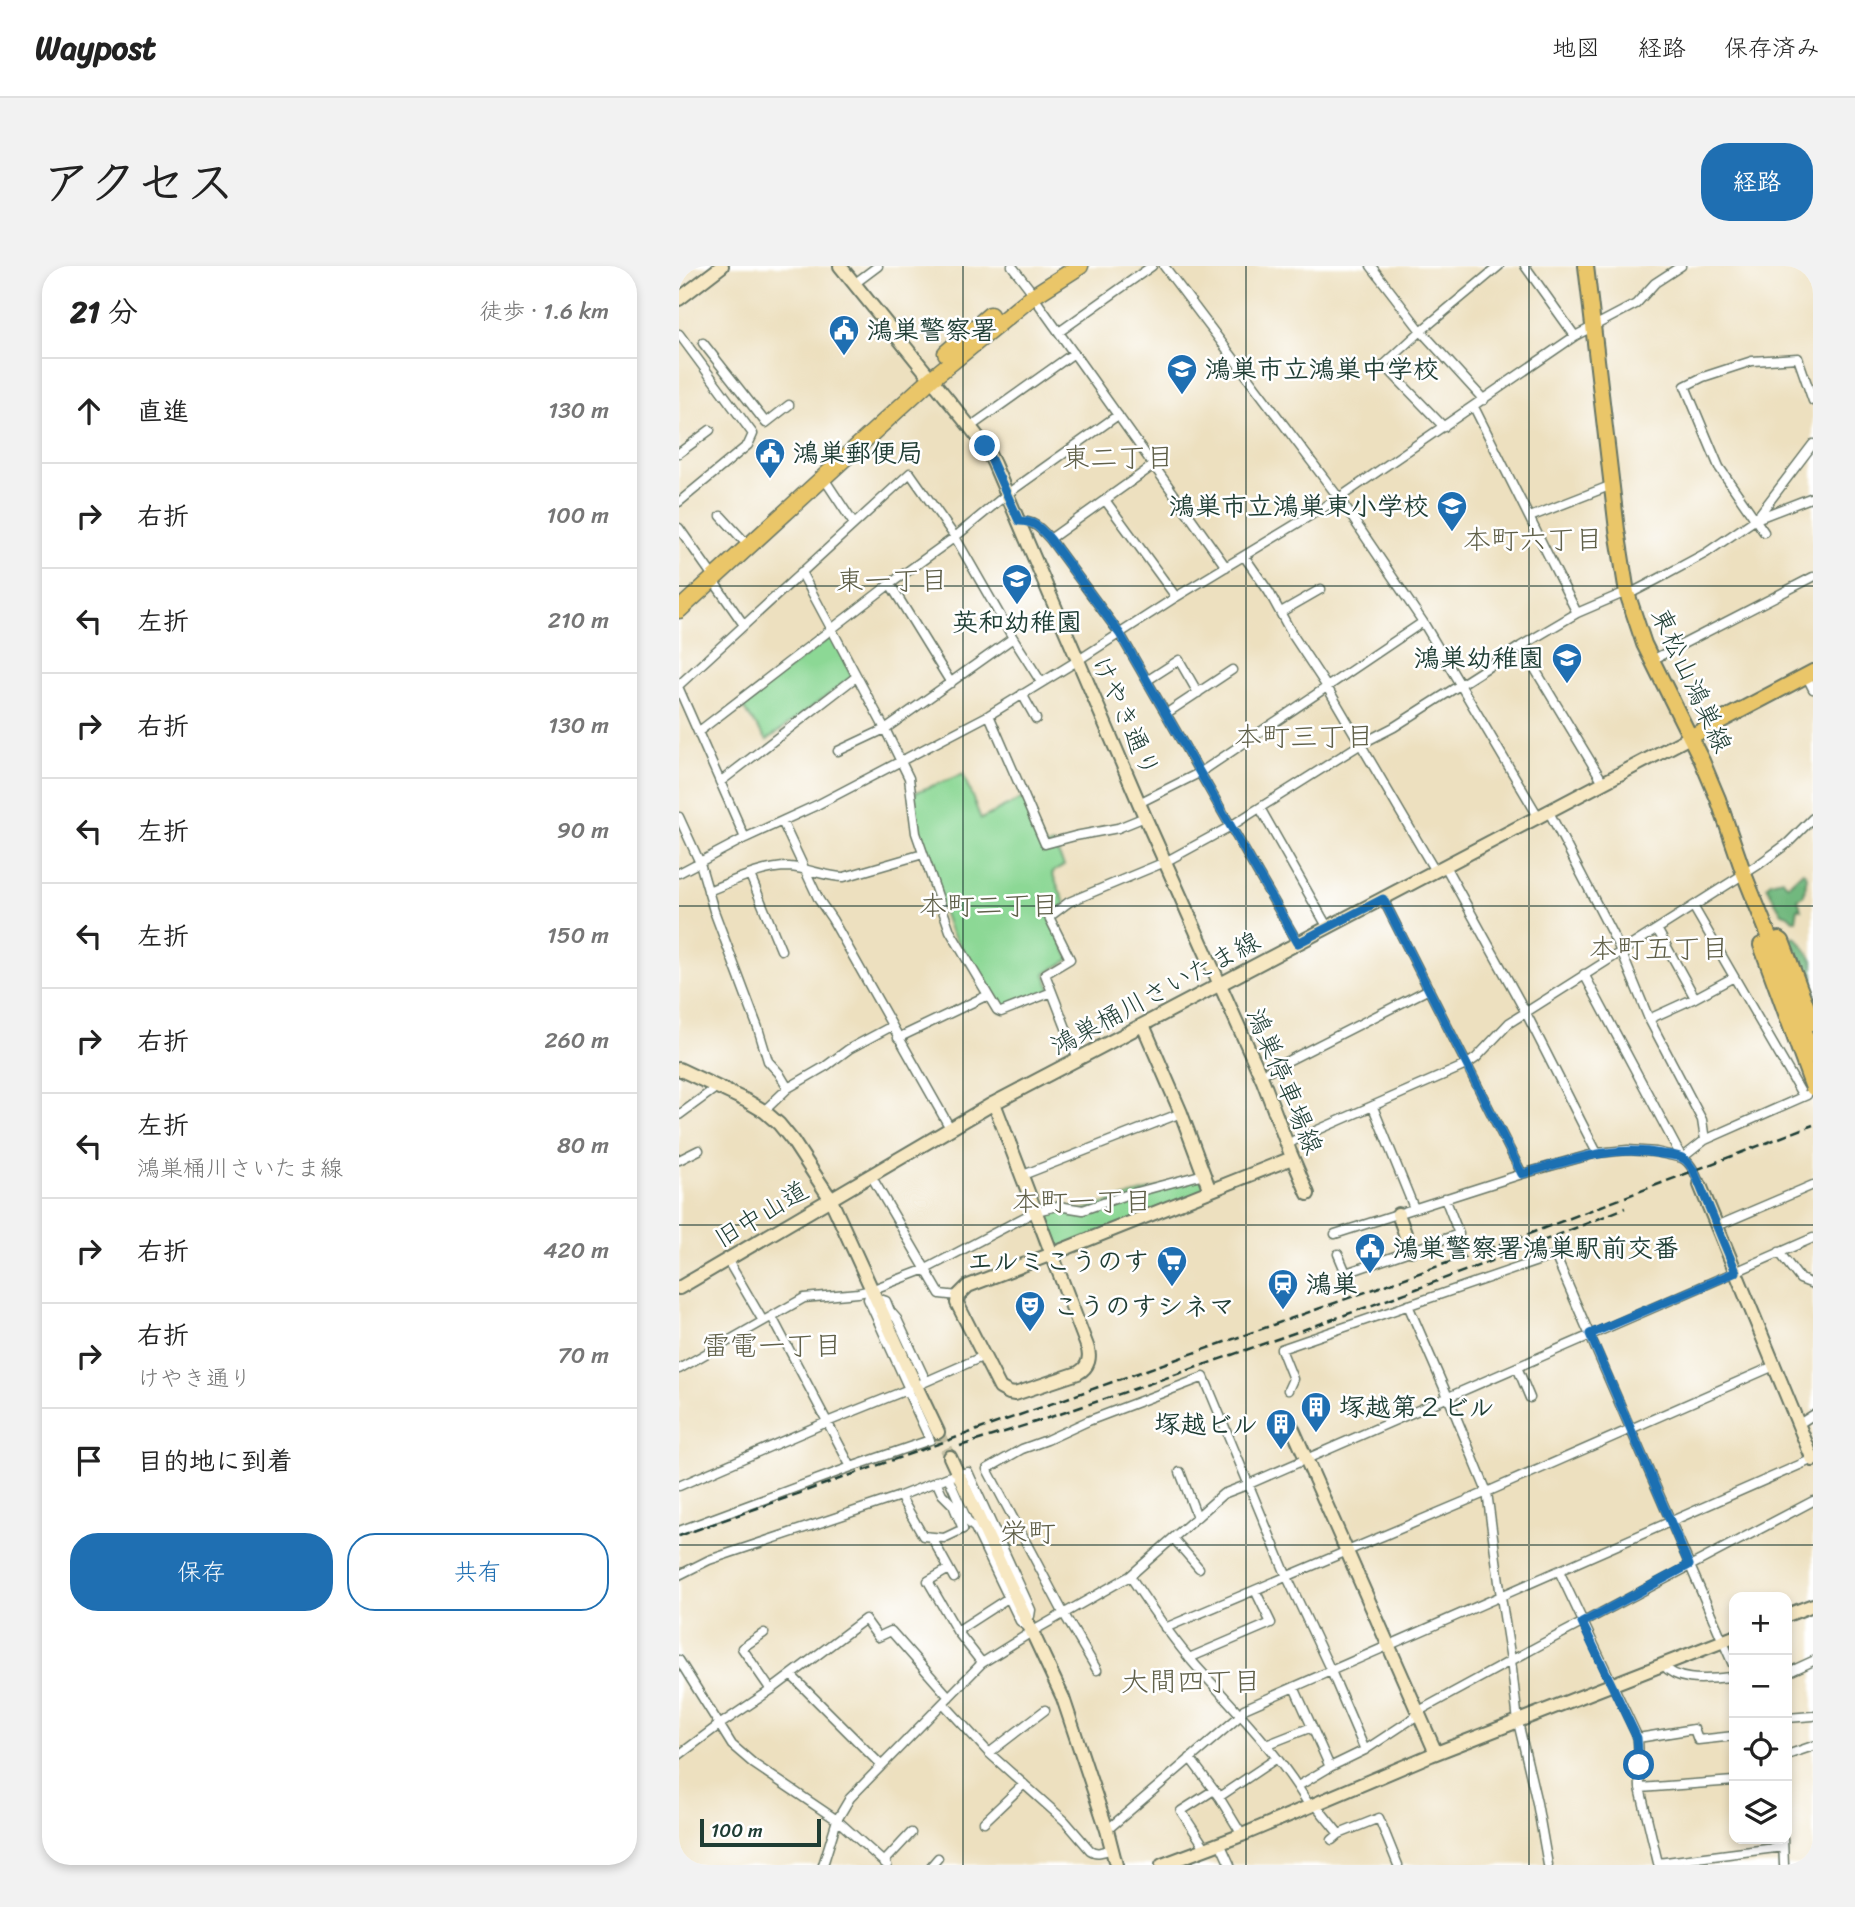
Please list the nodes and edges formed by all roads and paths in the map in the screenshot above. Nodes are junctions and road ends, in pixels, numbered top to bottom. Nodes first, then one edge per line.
1 (722, 266) edge
2 (840, 266) edge
3 (878, 266) edge
4 (1012, 266) edge
5 (1062, 266) edge
6 (1080, 266) edge
7 (1152, 266) edge
8 (1164, 266) edge
9 (1371, 266) edge
10 (1499, 266) edge
11 (1525, 266) edge
12 (1586, 266) edge
13 (1681, 266) edge
14 (854, 284) junction
15 (1031, 292) junction
16 (679, 299) edge
17 (1592, 326) junction
18 (1422, 331) junction
19 (1059, 332) junction
20 (679, 334) edge
21 (1575, 337) junction
22 (703, 343) dead end
23 (1074, 353) junction
24 (723, 369) junction
25 (928, 375) junction
26 (711, 377) junction
27 (1484, 400) junction
28 (1813, 401) edge
29 (789, 405) dead end
30 (1474, 407) junction
31 (1118, 415) junction
32 (970, 427) junction
33 (1444, 427) junction
34 (710, 430) dead end
35 (1813, 444) edge
36 (679, 453) edge
37 (1154, 465) junction
38 (823, 477) junction
39 (1612, 485) junction
40 (1007, 494) junction
41 (1813, 497) edge
42 (1339, 498) junction
43 (1105, 500) junction
44 (679, 502) edge
45 (720, 516) dead end
46 (1530, 517) junction
47 (1756, 519) junction
48 (1019, 521) junction
49 (854, 524) junction
50 (679, 528) edge
51 (1764, 532) dead end
52 (955, 537) junction
53 (1050, 539) junction
54 (743, 540) junction
55 (1244, 556) junction
56 (1226, 567) junction
57 (801, 572) junction
58 (711, 575) junction
59 (1813, 577) edge
60 (890, 584) junction
61 (1321, 589) dead end
62 (1627, 593) junction
63 (1176, 597) junction
64 (679, 598) edge
65 (679, 610) edge
66 (1281, 612) junction
67 (1577, 613) junction
68 (1423, 622) junction
69 (744, 625) junction
70 (831, 629) junction
71 (1120, 634) junction
72 (1013, 638) junction
73 (1521, 646) junction
74 (1652, 660) junction
75 (1077, 661) junction
76 (1232, 670) dead end
77 (856, 677) junction
78 (1811, 679) edge
79 (1147, 680) junction
80 (1041, 682) junction
81 (951, 683) junction
82 (1461, 684) junction
83 (679, 687) edge
84 (1327, 687) junction
85 (1198, 693) junction
86 (1023, 694) junction
87 (1167, 713) junction
88 (989, 715) junction
89 (1036, 719) dead end
90 (885, 729) junction
91 (698, 732) junction
92 (1690, 737) junction
93 (1361, 744) junction
94 (838, 751) dead end
95 (901, 761) junction
96 (1201, 772) junction
97 (720, 782) junction
98 (1603, 782) junction
99 (1139, 803) junction
100 (1260, 808) junction
101 (1543, 814) junction
102 (679, 817) edge
103 (1145, 817) junction
104 (1813, 818) edge
105 (782, 821) junction
106 (1231, 826) junction
107 (745, 838) junction
108 (923, 854) junction
109 (1165, 862) junction
110 (699, 863) junction
111 (1440, 868) junction
112 (806, 870) junction
113 (679, 873) edge
114 (1744, 874) junction
115 (750, 876) junction
116 (708, 891) junction
117 (1383, 899) junction
118 (1693, 906) junction
119 (1328, 928) junction
120 (1657, 929) junction
121 (1771, 941) junction
122 (1298, 943) junction
123 (781, 950) dead end
124 (1621, 951) junction
125 (1584, 974) junction
126 (1734, 976) junction
127 (1219, 985) junction
128 (1429, 989) junction
129 (1052, 992) junction
130 (988, 995) junction
131 (1695, 998) junction
132 (1525, 1012) junction
133 (1649, 1019) junction
134 (1807, 1024) edge
135 (1143, 1025) junction
136 (892, 1026) junction
137 (898, 1038) junction
138 (1813, 1056) edge
139 (1078, 1059) junction
140 (1466, 1065) junction
141 (679, 1069) edge
142 (1260, 1075) junction
143 (717, 1087) junction
144 (788, 1087) junction
145 (1810, 1092) edge
146 (995, 1103) junction
147 (1373, 1107) junction
148 (764, 1111) junction
149 (1181, 1114) junction
150 (679, 1115) edge
151 (950, 1128) junction
152 (1705, 1140) junction
153 (699, 1150) dead end
154 (1290, 1152) junction
155 (1597, 1153) junction
156 (1682, 1158) junction
157 (679, 1160) edge
158 (870, 1174) junction
159 (1204, 1174) junction
160 (1522, 1174) junction
161 (1023, 1175) junction
162 (1700, 1185) joint
163 (1813, 1185) edge
164 (1210, 1191) junction
165 (1308, 1194) dead end
166 (830, 1198) junction
167 (1445, 1198) junction
168 (1414, 1208) junction
169 (1036, 1212) junction
170 (1398, 1214) junction
171 (1717, 1226) junction
172 (1335, 1234) dead end
173 (1813, 1238) edge
174 (1411, 1250) junction
175 (1779, 1252) junction
176 (1052, 1254) junction
177 (1338, 1254) dead end
178 (728, 1261) junction
179 (926, 1269) junction
180 (1736, 1272) junction
181 (1813, 1284) edge
182 (679, 1288) edge
183 (872, 1294) junction
184 (958, 1296) junction
185 (1408, 1305) junction
186 (772, 1317) junction
187 (763, 1321) junction
188 (1590, 1334) junction
189 (984, 1356) junction
190 (1774, 1366) junction
191 (1517, 1367) junction
192 (679, 1369) edge
193 (915, 1386) junction
194 (1288, 1390) dead end
195 (1448, 1397) junction
196 (1530, 1398) dead end
197 (1813, 1415) edge
198 (827, 1422) junction
199 (1799, 1424) junction
200 (1292, 1427) dead end
201 (1631, 1429) junction
202 (938, 1432) tunnel mouth
203 (950, 1457) tunnel mouth
204 (1306, 1459) junction
205 (1813, 1459) edge
206 (851, 1467) junction
207 (1180, 1472) dead end
208 (958, 1474) junction
209 (936, 1481) junction
210 (1248, 1484) junction
211 (679, 1486) edge
212 (1487, 1492) junction
213 (900, 1496) junction
214 (1813, 1501) edge
215 (1197, 1517) junction
216 (1672, 1521) junction
217 (679, 1531) edge
218 (932, 1538) junction
219 (1173, 1538) junction
220 (1346, 1553) junction
221 (1689, 1565) junction
222 (949, 1569) junction
223 (1199, 1569) dead end
224 (1559, 1571) junction
225 (679, 1575) edge
226 (1130, 1576) junction
227 (1287, 1577) junction
228 (954, 1578) dead end
229 (1255, 1590) junction
230 (1501, 1597) junction
231 (1008, 1598) junction
232 (1813, 1605) edge
233 (1792, 1613) edge
234 (1064, 1614) junction
235 (1582, 1623) junction
236 (1165, 1628) junction
237 (957, 1630) junction
238 (1033, 1631) junction
239 (764, 1633) dead end
240 (1729, 1639) edge
241 (1387, 1645) junction
242 (1189, 1658) junction
243 (679, 1660) edge
244 (1511, 1660) junction
245 (1813, 1661) edge
246 (982, 1663) junction
247 (1663, 1665) junction
248 (1097, 1670) dead end
249 (1331, 1671) junction
250 (1792, 1671) edge
251 (791, 1675) junction
252 (1729, 1677) edge
253 (1611, 1685) junction
254 (1294, 1687) junction
255 (771, 1690) junction
256 (946, 1700) junction
257 (1045, 1710) dead end
258 (1418, 1714) junction
259 (1241, 1715) junction
260 (1813, 1716) edge
261 (1792, 1718) edge
262 (1518, 1722) junction
263 (719, 1725) junction
264 (1312, 1727) junction
265 (1729, 1736) edge
266 (1637, 1738) junction
267 (1266, 1745) junction
268 (1813, 1746) edge
269 (1365, 1750) junction
270 (989, 1753) junction
271 (1792, 1753) edge
272 (1436, 1754) junction
273 (679, 1755) edge
274 (1190, 1758) junction
275 (1277, 1758) junction
276 (881, 1765) junction
277 (1331, 1767) junction
278 (1729, 1781) edge
279 (1024, 1784) junction
280 (1298, 1786) junction
281 (1640, 1788) junction
282 (1216, 1794) junction
283 (1311, 1804) junction
284 (837, 1820) junction
285 (984, 1822) dead end
286 (1107, 1830) junction
287 (911, 1833) dead end
288 (1242, 1835) junction
289 (1220, 1843) junction
290 (1777, 1844) edge
291 (1783, 1844) edge
292 (1112, 1849) junction
293 (1206, 1849) junction
294 (1177, 1862) edge
295 (885, 1864) edge
296 (823, 1865) edge
297 (1117, 1865) edge
298 (1161, 1865) edge
299 (1230, 1865) edge
300 (1398, 1865) edge
301 (1548, 1865) edge
302 (1784, 1865) edge

1 - 16 street
2 - 14 street, けやき通り
3 - 14 street
4 - 15 street
5 - 15 highway
6 - 15 highway
7 - 19 street
8 - 42 street
9 - 18 street
10 - 18 street
11 - 21 street
12 - 17 main road, 東松山鴻巣線
13 - 17 street
14 - 25 street, けやき通り
15 - 19 street
15 - 25 highway
17 - 21 street
17 - 39 main road, 東松山鴻巣線
18 - 27 street
18 - 33 street
19 - 23 street
20 - 26 street
21 - 27 street
22 - 24 street
23 - 31 street
23 - 32 street
24 - 26 street
24 - 29 street
25 - 32 street, けやき通り
25 - 38 highway
25 - 54 highway
26 - 44 street
27 - 30 street
28 - 47 street
30 - 33 street
30 - 46 street
31 - 37 street
31 - 40 street
32 - 40 street, けやき通り
33 - 42 street
34 - 36 street
35 - 47 street
37 - 43 street
37 - 56 street
38 - 49 street
38 - 58 highway
39 - 46 street
39 - 62 main road, 東松山鴻巣線
40 - 48 street, けやき通り
40 - 52 street
41 - 47 street
42 - 55 street
42 - 68 street
43 - 53 street
43 - 63 street
45 - 54 street
46 - 67 street
47 - 51 street
47 - 62 street
48 - 53 street
48 - 75 street, けやき通り
49 - 52 street
49 - 57 street
50 - 58 street
52 - 60 street
52 - 72 street
53 - 71 street
54 - 58 highway
55 - 56 street
55 - 66 street
56 - 63 street
57 - 69 street
57 - 70 street
58 - 64 highway
58 - 65 highway
58 - 69 street
59 - 74 street
60 - 70 street
60 - 81 street
61 - 66 street
62 - 67 street
62 - 74 main road, 東松山鴻巣線
63 - 71 street
66 - 84 street
67 - 73 street
68 - 82 street
68 - 84 street
69 - 83 street
70 - 77 street
70 - 91 street
71 - 75 street
71 - 79 street
72 - 80 street
72 - 81 street
73 - 82 street
73 - 98 street
74 - 92 main road, 東松山鴻巣線
75 - 80 street
75 - 99 street, けやき通り
76 - 85 street
77 - 90 street
77 - 97 street
78 - 92 main road
79 - 85 street
79 - 87 street
80 - 86 street
81 - 90 street
82 - 93 street
82 - 101 street
83 - 91 street
84 - 93 street
84 - 96 street
85 - 87 street
86 - 88 street
86 - 89 street
87 - 96 street
88 - 95 street
88 - 103 street
90 - 94 street
90 - 95 street
91 - 97 street
92 - 98 street, 鴻巣桶川さいたま線
92 - 114 main road, 東松山鴻巣線
93 - 100 street
93 - 111 street
95 - 105 street
95 - 108 street
96 - 99 street
96 - 106 street
97 - 107 street
98 - 101 street, 鴻巣桶川さいたま線
99 - 103 street, けやき通り
100 - 106 street
100 - 119 street
101 - 111 street, 鴻巣桶川さいたま線
101 - 124 street
102 - 110 street
103 - 109 street, けやき通り
104 - 114 street
105 - 107 street
105 - 112 street
106 - 109 street
106 - 122 street
107 - 110 street
108 - 112 street
108 - 130 street
109 - 127 street, けやき通り
109 - 129 street
110 - 113 street
110 - 116 street
111 - 117 street, 鴻巣桶川さいたま線
111 - 132 street
112 - 115 street
112 - 136 street
114 - 118 street
114 - 121 main road, 東松山鴻巣線
115 - 116 street
115 - 123 street
116 - 144 street
117 - 119 street, 鴻巣桶川さいたま線
117 - 128 street
118 - 120 street
118 - 126 street
119 - 122 street, 鴻巣桶川さいたま線
120 - 124 street
120 - 131 street
121 - 134 main road, 東松山鴻巣線
121 - 145 main road
122 - 127 street, 鴻巣桶川さいたま線
124 - 125 street
124 - 133 street
125 - 132 street
125 - 156 street
126 - 131 street
126 - 145 street
127 - 135 street, 鴻巣桶川さいたま線
127 - 142 street, 鴻巣停車場線
128 - 140 street
128 - 142 street
129 - 130 street
129 - 139 street
130 - 137 street
131 - 133 street
132 - 140 street
132 - 155 street
133 - 152 street
134 - 138 main road, 東松山鴻巣線
135 - 139 street, 鴻巣桶川さいたま線
135 - 149 street
136 - 137 street
136 - 144 street
137 - 151 street
139 - 146 street, 鴻巣桶川さいたま線
140 - 147 street
140 - 160 street
141 - 143 street
142 - 154 street, 鴻巣停車場線
143 - 148 street
143 - 150 street
144 - 148 street
145 - 152 street
146 - 151 street, 鴻巣桶川さいたま線
146 - 161 street
147 - 154 street
147 - 168 street
148 - 166 street
149 - 159 street
149 - 161 street
151 - 158 street, 鴻巣桶川さいたま線
152 - 156 street
153 - 157 street
154 - 164 street
154 - 165 street, 鴻巣停車場線
155 - 156 street
155 - 160 street
156 - 162 street
158 - 166 street, 鴻巣桶川さいたま線
158 - 179 street
159 - 164 street
159 - 169 street
160 - 167 street
161 - 169 street
162 - 171 street
163 - 171 street
164 - 176 street
166 - 178 street, 旧中山道
166 - 183 street
167 - 168 street
167 - 174 street
168 - 170 street
169 - 176 street
169 - 179 street
170 - 172 street
170 - 174 street
171 - 180 street
173 - 175 street
174 - 177 street
175 - 180 street
175 - 181 street
176 - 184 street
176 - 189 street
178 - 182 street, 旧中山道
178 - 187 street
179 - 183 street
179 - 184 street
180 - 188 street
180 - 190 street
183 - 186 street
183 - 193 street
184 - 189 street
185 - 188 street
185 - 194 street
185 - 195 street
186 - 187 street
186 - 198 street
187 - 192 street
188 - 191 street
188 - 201 street
189 - 193 street
190 - 199 street
190 - 201 street
191 - 195 street
191 - 196 street
193 - 198 street
193 - 202 street
193 - 206 street
195 - 204 street
195 - 212 street
197 - 199 street
198 - 206 street
198 - 211 street
199 - 205 street
200 - 204 street
201 - 212 street
201 - 216 street
203 - 208 street
204 - 210 street
204 - 220 street
205 - 216 street
206 - 217 street
207 - 215 street
208 - 209 street
208 - 231 street
208 - 238 street
209 - 213 street
209 - 218 street
210 - 215 street
210 - 227 street
210 - 234 street
212 - 220 street
212 - 230 street
213 - 218 street
213 - 225 street
214 - 221 street
215 - 219 street
216 - 221 street
216 - 224 street
218 - 222 street
219 - 223 street
219 - 226 street
220 - 227 street
220 - 241 street
221 - 235 street
221 - 240 street
222 - 228 street
222 - 237 street
224 - 230 street
224 - 235 street
226 - 234 street
226 - 236 street
227 - 229 street
227 - 249 street
229 - 236 street
229 - 242 street
230 - 241 street
230 - 244 street
231 - 237 street
231 - 238 street
232 - 233 street
234 - 238 street
234 - 248 street
235 - 244 street
235 - 253 street
236 - 242 street
237 - 246 street
238 - 246 street
238 - 286 street
239 - 255 street
240 - 247 street
241 - 249 street
241 - 258 street
242 - 259 street
243 - 263 street
244 - 258 street
244 - 262 street
245 - 250 street
246 - 256 street
247 - 252 street
247 - 253 street
249 - 254 street
249 - 269 street
251 - 255 street
251 - 256 street
251 - 276 street
253 - 262 street
253 - 266 street
254 - 259 street
254 - 264 street
255 - 263 street
256 - 270 street
256 - 276 street
257 - 270 street
258 - 269 street
258 - 272 street
259 - 267 street
259 - 274 street
260 - 261 street
262 - 272 street
262 - 301 street
263 - 273 street
263 - 284 street
264 - 267 street
264 - 277 street
265 - 266 street
266 - 281 street
267 - 275 street
268 - 271 street
269 - 277 street
270 - 279 street
272 - 283 street
274 - 282 street
274 - 286 street
275 - 280 street
275 - 282 street
276 - 284 street
277 - 280 street
278 - 281 street
279 - 285 street
279 - 292 street
280 - 283 street
281 - 290 street
282 - 288 street
282 - 293 street
283 - 288 street
283 - 300 street
284 - 295 street
284 - 296 street
286 - 292 street
287 - 295 street
288 - 289 street
289 - 293 street
289 - 299 street
291 - 302 street
292 - 297 street
293 - 294 street
294 - 298 street

